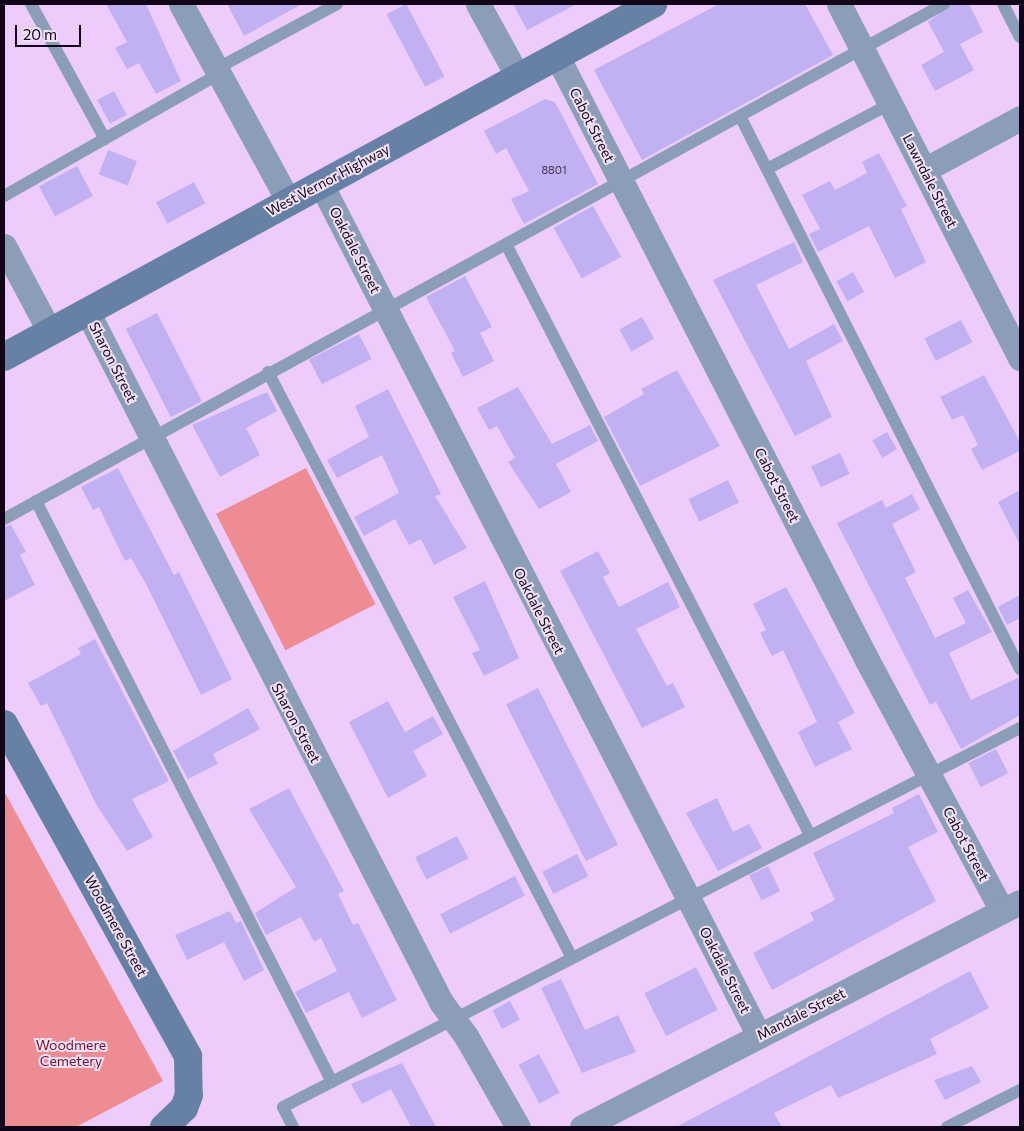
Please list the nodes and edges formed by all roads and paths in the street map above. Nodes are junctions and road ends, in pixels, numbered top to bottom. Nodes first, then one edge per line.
1 (31, 4) edge
2 (181, 4) edge
3 (337, 4) edge
4 (478, 4) edge
5 (653, 4) edge
6 (839, 4) edge
7 (944, 4) edge
8 (1003, 4) edge
9 (1020, 37) edge
10 (862, 50) junction
11 (557, 56) junction
12 (218, 72) junction
13 (518, 78) junction
14 (890, 104) junction
15 (740, 118) junction
16 (1020, 118) edge
17 (105, 139) junction
18 (767, 169) junction
19 (924, 170) junction
20 (622, 182) junction
21 (321, 184) junction
22 (4, 196) edge
23 (289, 202) junction
24 (506, 244) junction
25 (4, 246) edge
26 (385, 309) junction
27 (87, 312) junction
28 (50, 332) junction
29 (4, 357) edge
30 (1020, 358) edge
31 (268, 372) junction
32 (150, 436) junction
33 (36, 500) junction
34 (4, 519) edge
35 (1020, 669) edge
36 (4, 724) edge
37 (1020, 728) edge
38 (929, 775) junction
39 (810, 836) junction
40 (688, 898) junction
41 (1011, 907) edge
42 (572, 958) junction
43 (454, 1020) junction
44 (759, 1036) junction
45 (332, 1082) junction
46 (1020, 1090) edge
47 (164, 1127) edge
48 (293, 1127) edge
49 (518, 1127) edge
50 (582, 1127) edge
51 (947, 1127) edge

1 - 17 lane
2 - 12 street
3 - 12 lane
4 - 13 street
5 - 11 street, West Vernor Highway
6 - 10 street, Lawndale Street
7 - 10 lane
8 - 9 lane
10 - 14 street, Lawndale Street
10 - 15 lane
11 - 13 street, West Vernor Highway
11 - 20 street, Cabot Street
12 - 17 lane
12 - 23 street
13 - 21 street, West Vernor Highway
14 - 18 lane
14 - 19 street, Lawndale Street
15 - 18 lane
15 - 20 lane
16 - 19 street
17 - 22 lane
18 - 35 lane
19 - 30 street, Lawndale Street
20 - 24 lane
20 - 38 street, Cabot Street
21 - 23 street, West Vernor Highway
21 - 26 street, Oakdale Street
23 - 27 street, West Vernor Highway
24 - 26 lane
24 - 39 lane
25 - 28 street
26 - 31 lane
26 - 40 street, Oakdale Street
27 - 28 street, West Vernor Highway
27 - 32 street, Sharon Street
28 - 29 street, West Vernor Highway
31 - 32 lane
31 - 42 lane
32 - 33 lane
32 - 43 street, Sharon Street
33 - 34 lane
33 - 45 lane
36 - 47 street, Woodmere Street
37 - 38 lane
38 - 39 lane
38 - 41 street, Cabot Street
39 - 40 lane
40 - 42 lane
40 - 44 street, Oakdale Street
41 - 44 street, Mandale Street
42 - 43 lane
43 - 45 lane
43 - 49 street, Sharon Street
44 - 50 street, Mandale Street
45 - 48 lane
46 - 51 lane

